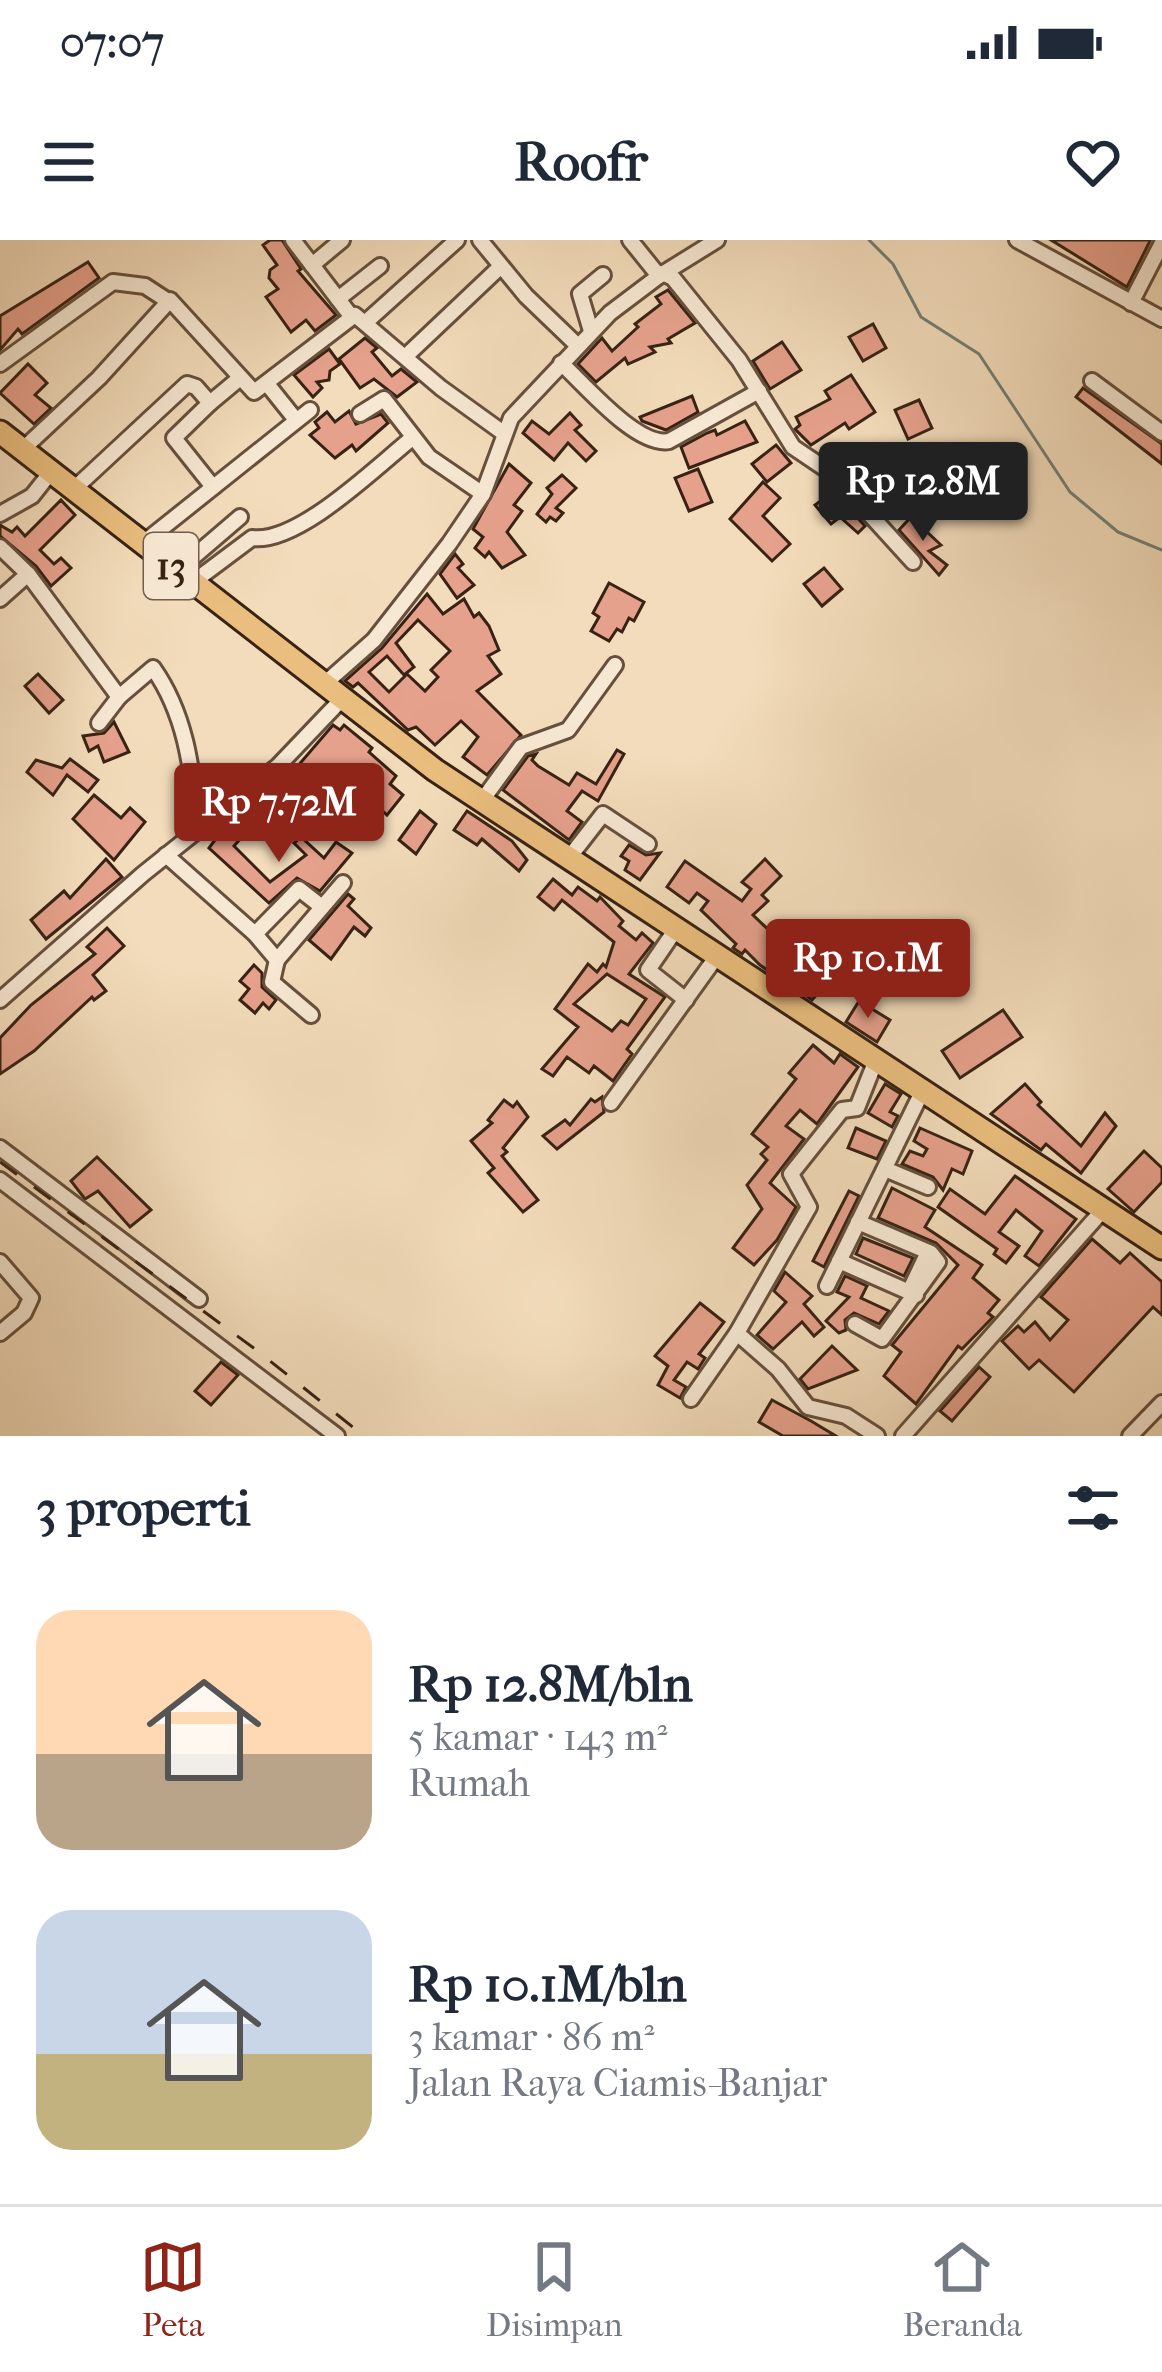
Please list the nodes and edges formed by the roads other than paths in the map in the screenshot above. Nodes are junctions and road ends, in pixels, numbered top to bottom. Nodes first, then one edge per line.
1 (293, 240) edge
2 (342, 240) edge
3 (457, 240) edge
4 (630, 240) edge
5 (717, 240) edge
6 (482, 241) edge
7 (1023, 241) edge
8 (1162, 243) edge
9 (312, 265) junction
10 (380, 266) dead end
11 (500, 267) junction
12 (660, 274) junction
13 (603, 275) dead end
14 (338, 299) junction
15 (168, 301) junction
16 (1131, 303) junction
17 (358, 319) junction
18 (1162, 319) edge
19 (591, 331) junction
20 (577, 345) junction
21 (406, 356) junction
22 (561, 363) junction
23 (0, 364) edge
24 (240, 377) junction
25 (1092, 381) dead end
26 (268, 385) junction
27 (759, 391) junction
28 (210, 403) junction
29 (310, 410) dead end
30 (360, 414) dead end
31 (296, 421) junction
32 (1159, 424) edge
33 (0, 432) edge
34 (502, 432) junction
35 (411, 439) junction
36 (22, 450) junction
37 (51, 472) junction
38 (213, 487) junction
39 (74, 489) junction
40 (483, 494) junction
41 (0, 514) edge
42 (240, 517) dead end
43 (142, 544) junction
44 (0, 547) edge
45 (913, 562) dead end
46 (28, 574) junction
47 (184, 577) junction
48 (0, 599) edge
49 (615, 665) dead end
50 (331, 693) junction
51 (119, 697) junction
52 (99, 723) dead end
53 (481, 802) junction
54 (199, 830) junction
55 (648, 844) dead end
56 (166, 855) junction
57 (568, 860) junction
58 (343, 883) dead end
59 (322, 907) junction
60 (676, 929) junction
61 (255, 934) junction
62 (718, 956) junction
63 (277, 960) junction
64 (0, 1000) edge
65 (686, 1000) junction
66 (311, 1015) dead end
67 (876, 1060) junction
68 (922, 1092) junction
69 (611, 1103) dead end
70 (0, 1148) edge
71 (885, 1169) junction
72 (0, 1180) edge
73 (928, 1187) dead end
74 (1102, 1211) junction
75 (858, 1222) junction
76 (1162, 1248) edge
77 (0, 1262) edge
78 (839, 1262) junction
79 (827, 1286) dead end
80 (912, 1293) junction
81 (199, 1299) dead end
82 (855, 1324) dead end
83 (0, 1333) edge
84 (737, 1334) junction
85 (691, 1399) dead end
86 (1162, 1403) edge
87 (337, 1436) edge
88 (877, 1436) edge
89 (903, 1436) edge
90 (1130, 1436) edge

1 - 9 street
2 - 9 street
3 - 17 street
4 - 12 street
5 - 12 street
6 - 11 street
7 - 16 street
8 - 16 street
9 - 14 street
10 - 14 street
11 - 20 street
11 - 21 street
12 - 19 street
12 - 27 street
13 - 19 street
14 - 17 street
15 - 23 street
15 - 24 street
15 - 36 street
16 - 18 street
17 - 21 street
17 - 26 street
19 - 20 street
20 - 22 street
21 - 34 street
22 - 27 street
22 - 34 street
24 - 26 street
24 - 28 street
25 - 32 street
26 - 31 street
27 - 45 street
28 - 38 street
28 - 39 street
29 - 31 street
30 - 35 street
31 - 38 street
33 - 36 highway, 13
34 - 40 street
35 - 40 street
35 - 47 street
36 - 37 highway, 13
37 - 39 highway, 13
37 - 41 street
38 - 43 street
39 - 43 highway, 13
40 - 50 street
42 - 47 street
43 - 47 highway, 13
44 - 46 street
46 - 48 street
46 - 51 street
47 - 50 highway, 13
49 - 53 street
50 - 53 highway, 13
50 - 54 street
51 - 52 street
51 - 54 street
53 - 57 highway, 13
54 - 56 street
55 - 57 street
56 - 61 street
56 - 64 street
57 - 60 highway, 13
58 - 59 street
59 - 61 street
59 - 63 street
60 - 62 highway, 13
60 - 65 street
61 - 63 street
62 - 65 street
62 - 67 highway, 13
63 - 66 street
65 - 69 street
67 - 68 highway, 13
67 - 84 street
68 - 71 street
68 - 74 highway, 13
70 - 81 street
71 - 73 street
71 - 75 street
72 - 87 street
74 - 76 highway, 13
74 - 89 street
75 - 78 street
75 - 80 street
77 - 83 street
78 - 79 street
78 - 80 street
80 - 82 street
84 - 85 street
84 - 88 street
86 - 90 street

